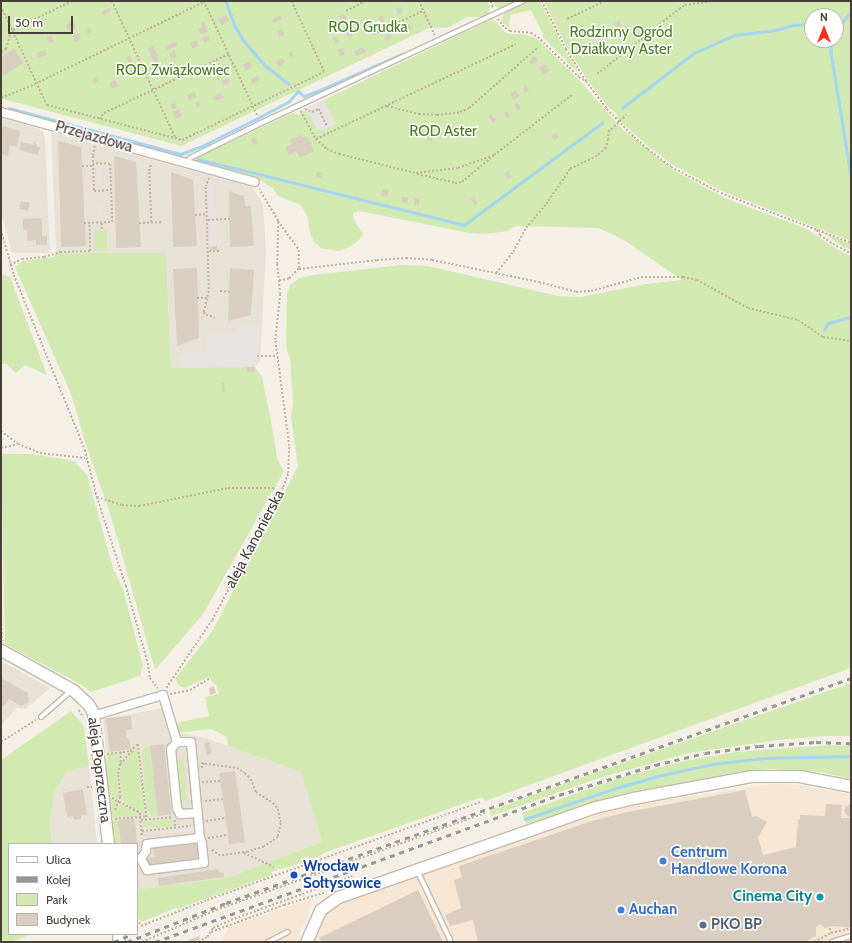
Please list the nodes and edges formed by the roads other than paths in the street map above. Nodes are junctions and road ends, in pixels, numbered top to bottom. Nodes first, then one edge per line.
1 (523, 1) edge
2 (1, 112) edge
3 (186, 163) junction
4 (255, 182) road end
5 (2, 647) edge
6 (69, 694) junction
7 (40, 717) road end
8 (89, 718) junction
9 (177, 742) junction
10 (851, 786) edge
11 (197, 813) junction
12 (202, 838) junction
13 (108, 843) edge
14 (139, 859) edge
15 (417, 869) junction
16 (288, 932) dead end
17 (851, 936) edge
18 (308, 940) edge
19 (840, 941) edge
20 (268, 942) edge
21 (451, 942) edge
22 (832, 942) edge

1 - 3 lane
2 - 3 street, Przejazdowa
3 - 4 street, Przejazdowa
5 - 6 street, aleja Poprzeczna
6 - 7 lane
6 - 8 street, aleja Poprzeczna
8 - 9 street
8 - 13 street, aleja Poprzeczna
9 - 11 street
9 - 11 street
10 - 15 street
11 - 12 street
12 - 14 street
12 - 14 street
15 - 18 street
15 - 21 lane
16 - 20 lane
17 - 19 lane
19 - 22 lane

